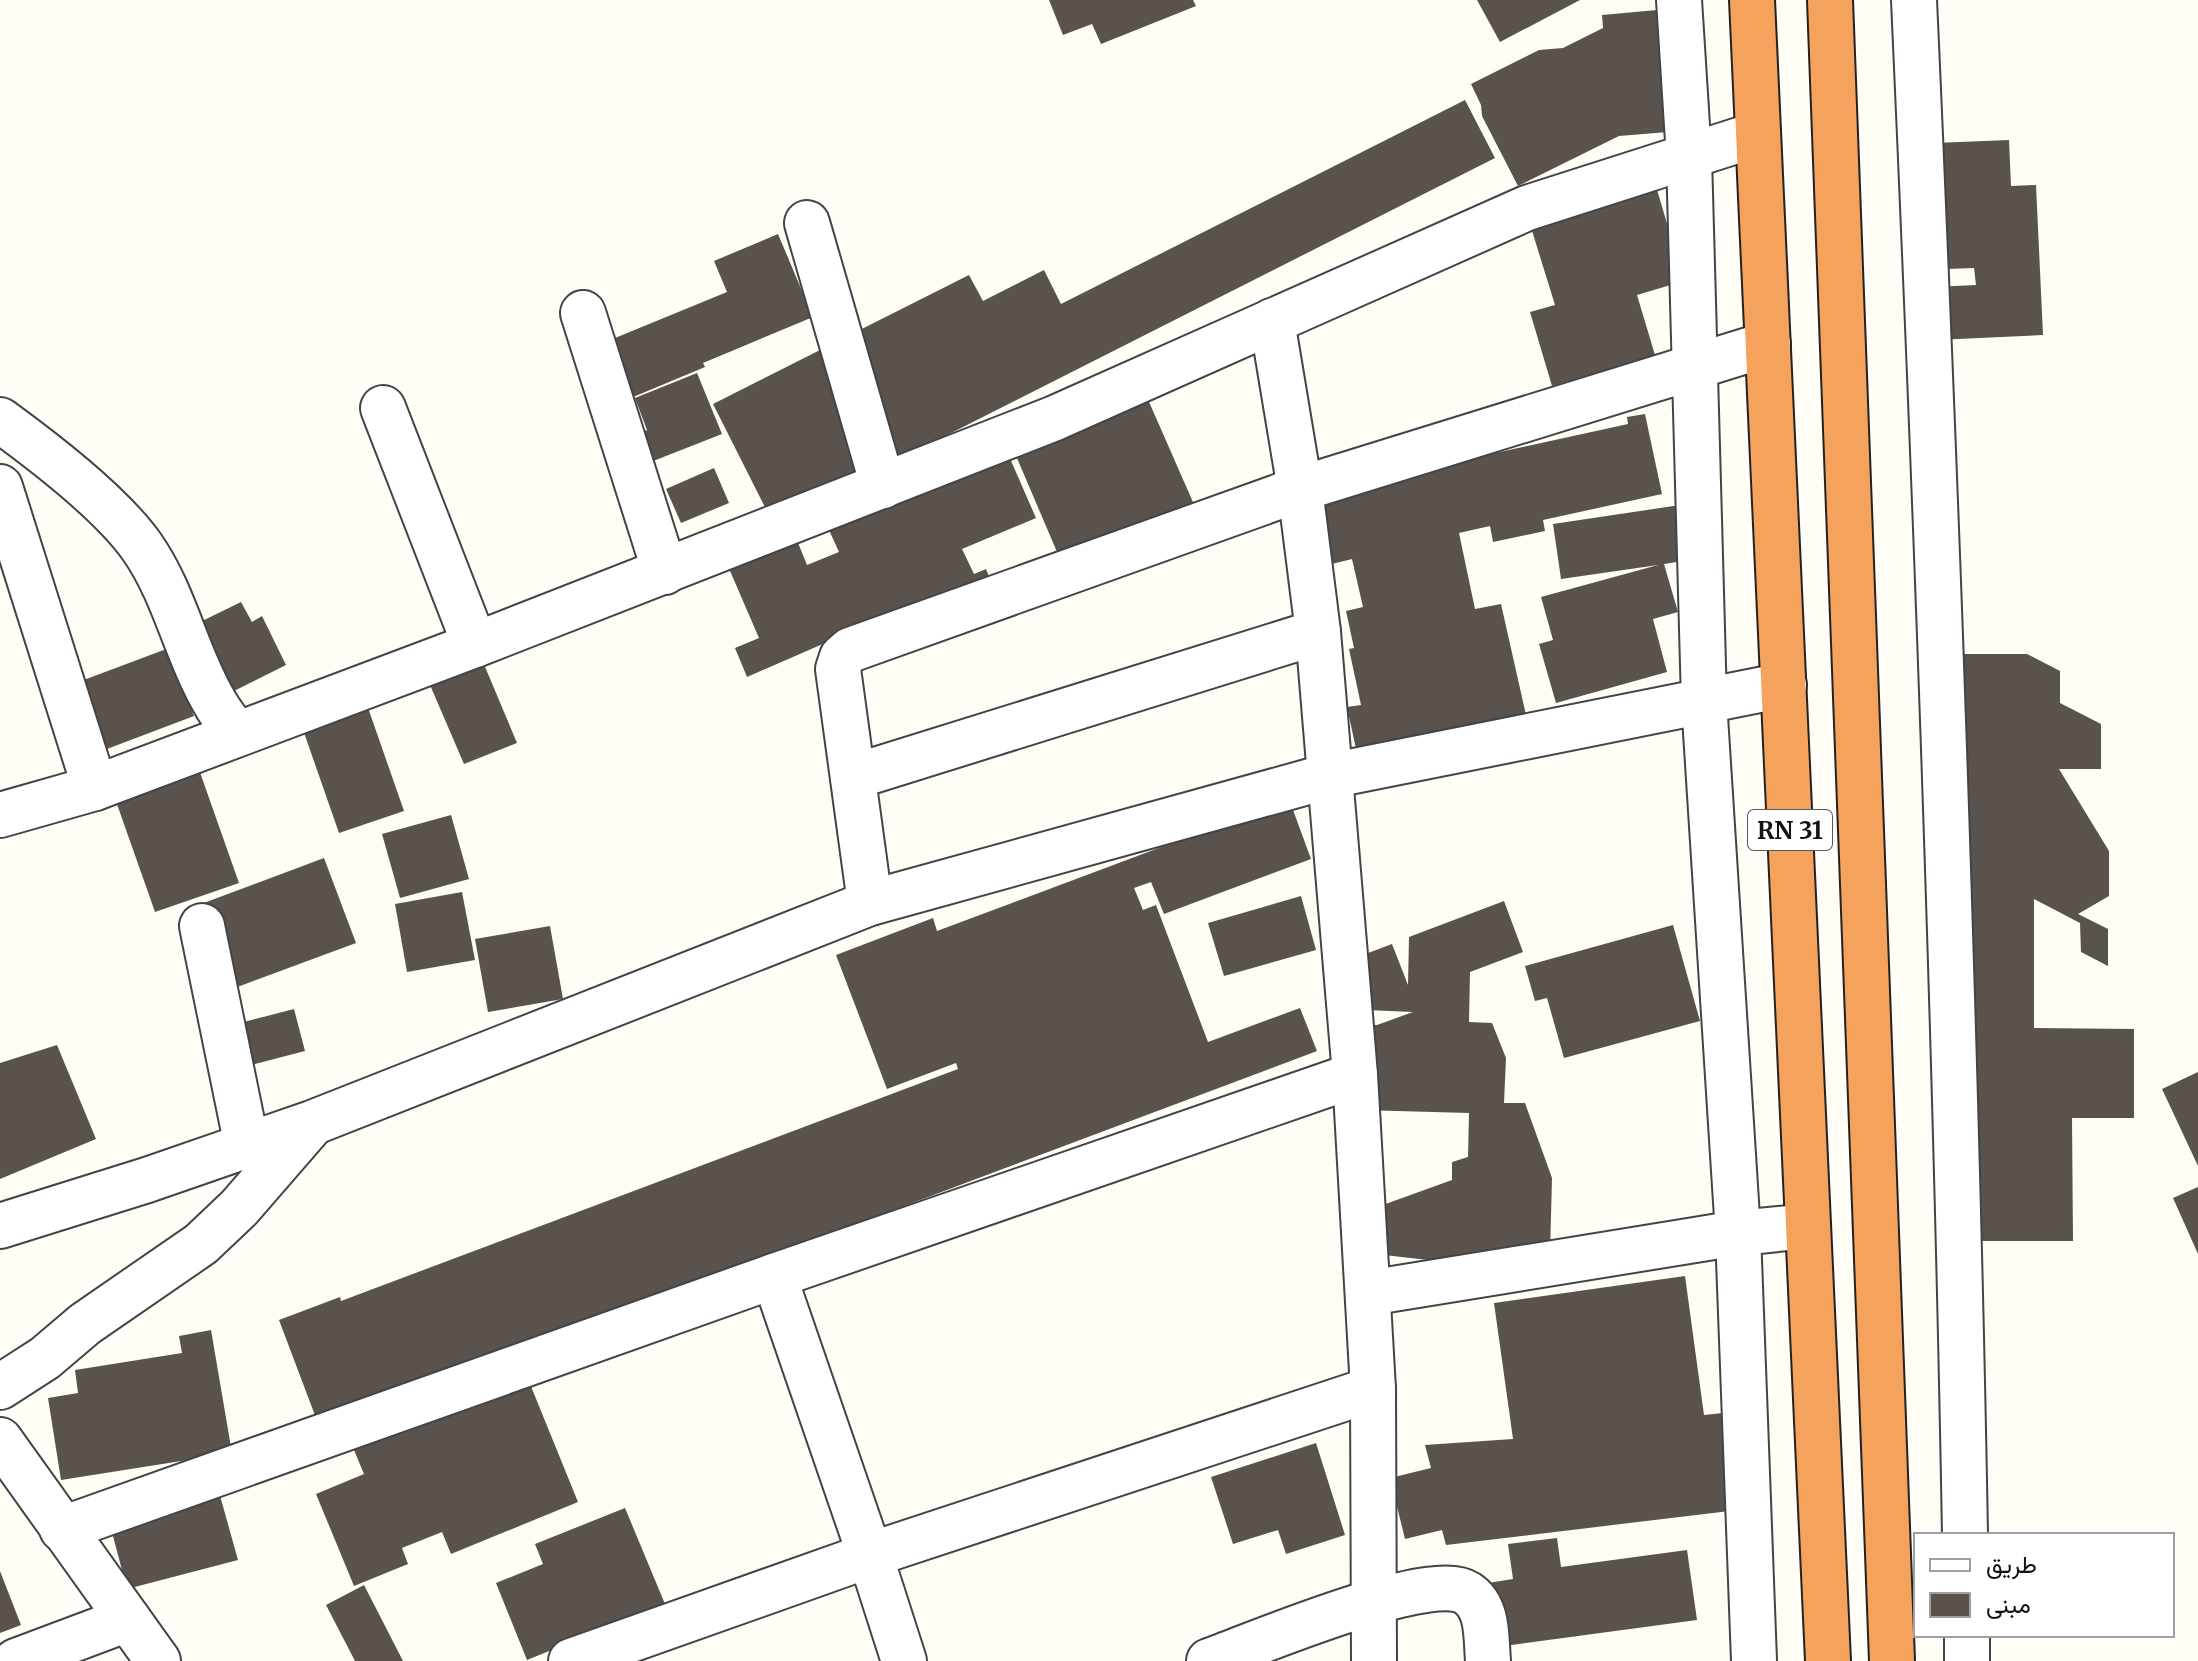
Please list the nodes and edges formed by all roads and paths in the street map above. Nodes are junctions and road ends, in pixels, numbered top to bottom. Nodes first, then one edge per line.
1 (1679, 0) edge
2 (1752, 0) edge
3 (1830, 0) edge
4 (1914, 0) edge
5 (1758, 134) junction
6 (1689, 157) junction
7 (807, 223) dead end
8 (583, 313) dead end
9 (1272, 321) junction
10 (1768, 344) junction
11 (1693, 369) junction
12 (383, 408) dead end
13 (0, 420) edge
14 (883, 486) junction
15 (0, 487) edge
16 (1300, 489) junction
17 (665, 572) junction
18 (1318, 632) junction
19 (475, 645) junction
20 (1784, 685) junction
21 (1704, 701) junction
22 (236, 734) junction
23 (1329, 776) junction
24 (853, 777) junction
25 (95, 788) junction
26 (0, 815) edge
27 (870, 903) junction
28 (202, 926) dead end
29 (1355, 1075) junction
30 (312, 1123) junction
31 (247, 1146) junction
32 (0, 1226) edge
33 (1808, 1226) junction
34 (1738, 1233) junction
35 (774, 1276) junction
36 (1368, 1293) junction
37 (0, 1387) edge
38 (1373, 1389) junction
39 (2, 1447) edge
40 (62, 1529) junction
41 (1965, 1533) edge
42 (870, 1555) junction
43 (1372, 1602) junction
44 (128, 1619) junction
45 (1967, 1637) edge
46 (16, 1661) edge
47 (158, 1661) edge
48 (571, 1661) edge
49 (904, 1661) edge
50 (1209, 1661) edge
51 (1374, 1661) edge
52 (1488, 1661) edge
53 (1754, 1661) edge
54 (1828, 1661) edge
55 (1892, 1661) edge
56 (1967, 1661) edge

1 - 6 street
2 - 5 highway, RN 31
3 - 55 highway, RN 31
4 - 41 street
5 - 6 street
5 - 10 highway, RN 31
6 - 9 street
6 - 11 street
7 - 14 street
8 - 17 street
9 - 14 street
9 - 16 street
10 - 11 street
10 - 20 highway, RN 31
11 - 16 street
11 - 21 street
12 - 19 street
13 - 22 street
14 - 17 street
15 - 25 street
16 - 18 street
16 - 24 street
17 - 19 street
18 - 23 street
18 - 24 street
19 - 22 street
20 - 21 street
20 - 33 highway, RN 31
21 - 23 street
21 - 34 street
22 - 25 street
23 - 27 street
23 - 29 street
24 - 27 street
25 - 26 street
27 - 30 street
28 - 31 street
29 - 35 street
29 - 36 street
30 - 31 street
30 - 37 street
31 - 32 street
33 - 34 street
33 - 54 highway, RN 31
34 - 36 street
34 - 53 street
35 - 40 street
35 - 42 street
36 - 38 street
38 - 42 street
38 - 43 street
39 - 40 street
40 - 44 street
42 - 48 street
42 - 49 street
43 - 50 street
43 - 51 street
43 - 52 street
44 - 46 street
44 - 47 street
45 - 56 street

